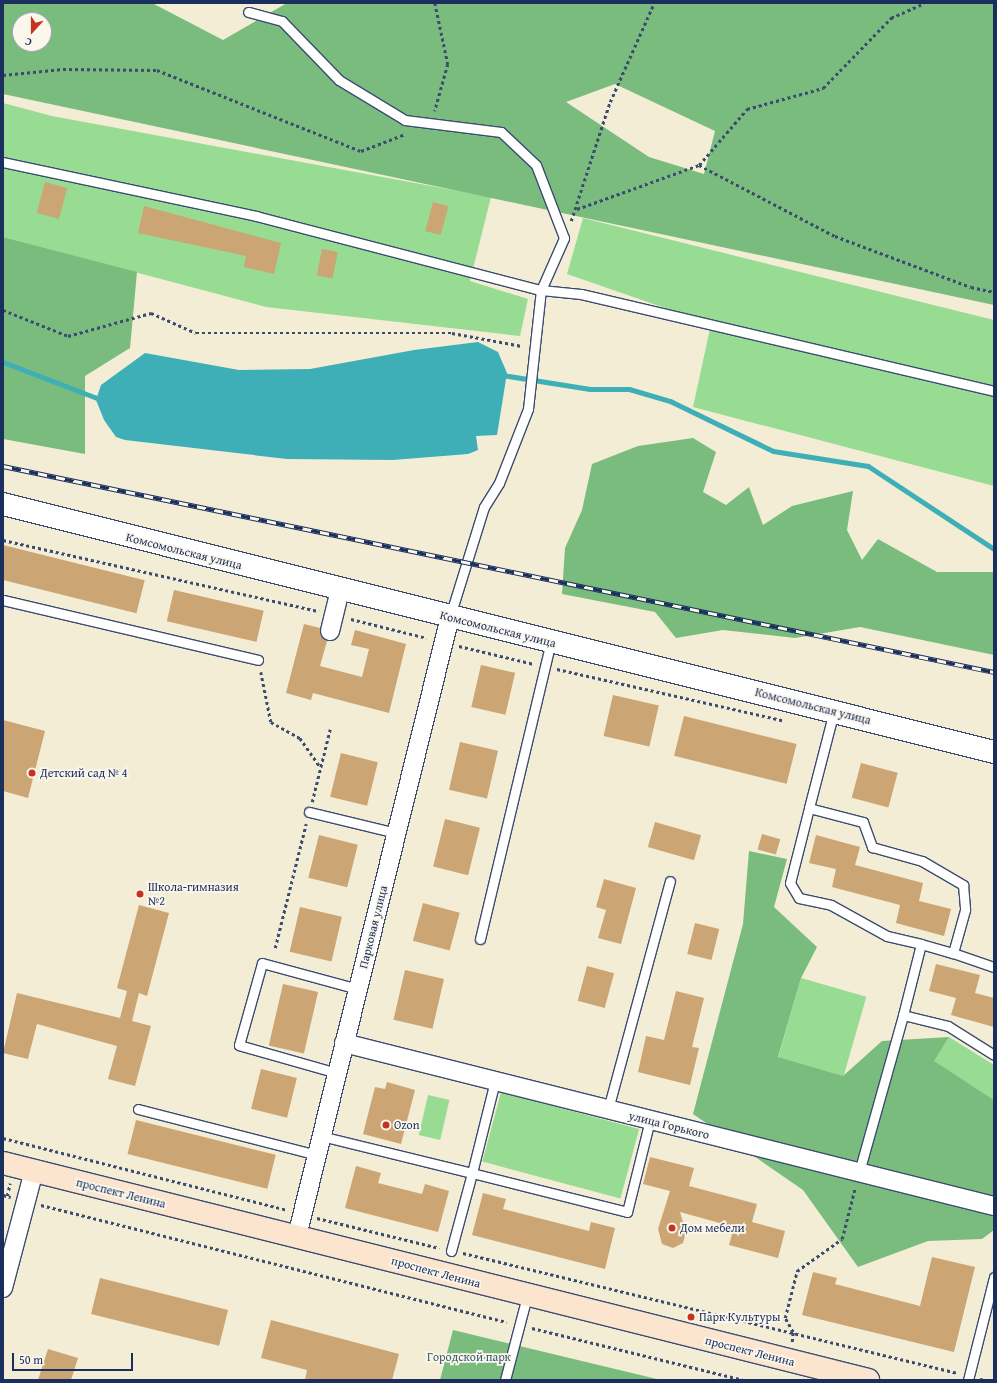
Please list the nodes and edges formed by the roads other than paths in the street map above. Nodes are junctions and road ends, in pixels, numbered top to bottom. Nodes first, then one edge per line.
1 (248, 12) dead end
2 (3, 162) edge
3 (541, 290) junction
4 (994, 390) edge
5 (3, 504) edge
6 (340, 590) junction
7 (3, 600) edge
8 (450, 617) junction
9 (332, 622) road end
10 (551, 642) junction
11 (258, 660) road end
12 (834, 711) junction
13 (994, 752) edge
14 (809, 808) junction
15 (309, 812) road end
16 (396, 834) junction
17 (670, 881) dead end
18 (480, 938) dead end
19 (921, 944) junction
20 (953, 953) junction
21 (994, 967) edge
22 (358, 989) junction
23 (903, 1015) junction
24 (344, 1043) junction
25 (994, 1055) edge
26 (337, 1073) junction
27 (495, 1081) junction
28 (138, 1109) dead end
29 (608, 1109) junction
30 (650, 1120) junction
31 (321, 1136) junction
32 (317, 1155) junction
33 (3, 1163) edge
34 (34, 1171) junction
35 (859, 1172) junction
36 (472, 1173) junction
37 (994, 1206) edge
38 (297, 1236) junction
39 (451, 1251) road end
40 (994, 1277) edge
41 (3, 1288) edge
42 (527, 1296) junction
43 (968, 1378) edge
44 (505, 1380) edge
45 (868, 1380) edge

1 - 3 lane
2 - 3 lane
3 - 4 lane
3 - 8 lane
5 - 6 street, Комсомольская улица
6 - 8 street, Комсомольская улица
6 - 9 street
7 - 11 lane
8 - 10 street, Комсомольская улица
8 - 16 street, Парковая улица
10 - 12 street, Комсомольская улица
10 - 18 lane
12 - 13 street, Комсомольская улица
12 - 14 lane
14 - 19 lane
14 - 20 lane
15 - 16 lane
16 - 22 street, Парковая улица
17 - 29 lane
19 - 20 lane
19 - 23 lane
20 - 21 lane
22 - 24 street, Парковая улица
22 - 26 lane
23 - 25 lane
23 - 35 lane
24 - 26 street, Парковая улица
24 - 27 street, улица Горького
26 - 31 street, Парковая улица
27 - 29 street, улица Горького
27 - 36 lane
28 - 32 lane
29 - 30 street, улица Горького
30 - 35 street, улица Горького
30 - 36 lane
31 - 32 street, Парковая улица
31 - 36 lane
32 - 38 street, Парковая улица
33 - 34 main road, проспект Ленина
34 - 38 main road, проспект Ленина
34 - 41 street
35 - 37 street, улица Горького
36 - 39 lane
38 - 42 main road, проспект Ленина
40 - 43 lane
42 - 44 lane
42 - 45 main road, проспект Ленина

